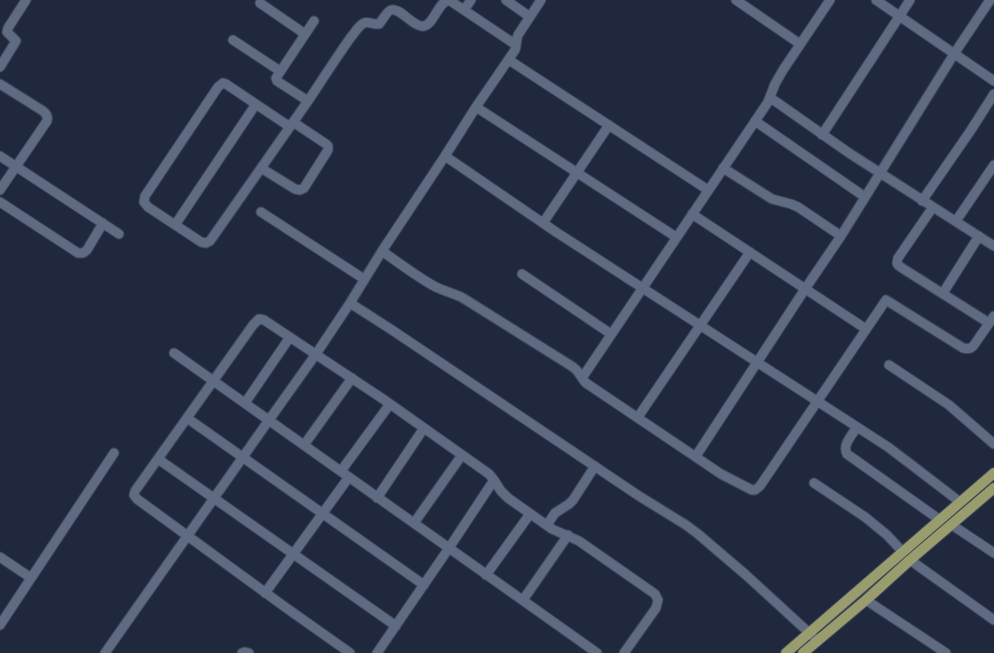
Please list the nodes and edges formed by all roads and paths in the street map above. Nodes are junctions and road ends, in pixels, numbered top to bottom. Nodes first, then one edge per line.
1 (26, 0) edge
2 (471, 0) edge
3 (506, 0) edge
4 (541, 0) edge
5 (736, 0) edge
6 (830, 0) edge
7 (876, 0) edge
8 (910, 0) edge
9 (990, 0) edge
10 (748, 3) edge
11 (260, 4) dead end
12 (464, 10) junction
13 (900, 16) junction
14 (530, 17) junction
15 (314, 21) dead end
16 (4, 30) edge
17 (305, 34) junction
18 (233, 40) dead end
19 (800, 44) junction
20 (516, 45) junction
21 (954, 54) junction
22 (509, 60) junction
23 (0, 67) edge
24 (280, 71) junction
25 (994, 81) edge
26 (0, 84) edge
27 (994, 94) edge
28 (308, 101) junction
29 (768, 102) junction
30 (256, 104) junction
31 (476, 107) junction
32 (755, 121) junction
33 (291, 124) junction
34 (609, 125) junction
35 (822, 135) junction
36 (0, 156) edge
37 (445, 156) junction
38 (994, 164) edge
39 (16, 167) junction
40 (261, 168) junction
41 (723, 168) junction
42 (576, 172) junction
43 (880, 172) junction
44 (990, 179) edge
45 (0, 190) edge
46 (708, 190) junction
47 (865, 197) junction
48 (922, 201) junction
49 (0, 202) edge
50 (933, 207) junction
51 (260, 212) dead end
52 (692, 214) junction
53 (956, 222) junction
54 (103, 223) junction
55 (543, 223) junction
56 (175, 225) junction
57 (119, 234) dead end
58 (841, 236) junction
59 (979, 236) junction
60 (676, 237) junction
61 (994, 246) edge
62 (382, 251) junction
63 (750, 252) junction
64 (522, 274) dead end
65 (364, 279) junction
66 (643, 288) junction
67 (805, 289) junction
68 (943, 293) junction
69 (350, 303) junction
70 (992, 319) edge
71 (701, 326) junction
72 (866, 329) junction
73 (611, 334) junction
74 (290, 337) junction
75 (174, 353) dead end
76 (316, 354) junction
77 (757, 362) junction
78 (889, 365) dead end
79 (352, 378) junction
80 (582, 378) junction
81 (213, 381) junction
82 (817, 401) junction
83 (245, 403) junction
84 (390, 404) junction
85 (187, 418) junction
86 (638, 418) junction
87 (269, 420) junction
88 (857, 427) junction
89 (424, 428) junction
90 (994, 444) edge
91 (304, 445) junction
92 (114, 453) dead end
93 (462, 455) junction
94 (696, 456) junction
95 (242, 458) junction
96 (158, 459) junction
97 (595, 466) junction
98 (341, 471) junction
99 (994, 473) edge
100 (349, 477) junction
101 (494, 480) junction
102 (814, 483) dead end
103 (994, 488) edge
104 (214, 498) junction
105 (377, 498) junction
106 (960, 502) junction
107 (322, 514) junction
108 (530, 514) junction
109 (940, 520) junction
110 (414, 524) junction
111 (546, 525) junction
112 (952, 525) junction
113 (568, 535) junction
114 (188, 536) junction
115 (450, 548) junction
116 (902, 551) junction
117 (994, 553) edge
118 (294, 554) junction
119 (0, 557) edge
120 (910, 560) junction
121 (486, 575) junction
122 (31, 578) junction
123 (424, 585) junction
124 (265, 593) junction
125 (523, 600) junction
126 (866, 600) junction
127 (994, 620) edge
128 (0, 624) edge
129 (396, 626) junction
130 (809, 633) junction
131 (818, 641) junction
132 (105, 653) edge
133 (242, 653) edge
134 (249, 653) edge
135 (350, 653) edge
136 (378, 653) edge
137 (597, 653) edge
138 (624, 653) edge
139 (786, 653) edge
140 (803, 653) edge
141 (946, 653) edge

1 - 16 street
2 - 12 street
3 - 14 street
4 - 14 street
5 - 10 street
6 - 19 street
7 - 13 street
8 - 13 street
9 - 21 street
10 - 19 street
11 - 17 street
12 - 20 street
12 - 28 street
13 - 21 street
13 - 35 street
14 - 20 street
15 - 17 street
16 - 23 street
17 - 24 street
18 - 24 street
19 - 29 street
20 - 22 street
21 - 25 street
21 - 43 street
22 - 31 street
22 - 34 street
24 - 28 street
26 - 39 street
27 - 48 street
28 - 33 street
29 - 32 street
29 - 35 street
30 - 33 street
30 - 56 street
30 - 56 street
31 - 37 street
31 - 42 street
32 - 41 street
32 - 47 street
33 - 40 street
33 - 40 street
34 - 42 street
34 - 46 street
35 - 43 street
36 - 39 street
37 - 55 street
37 - 62 street
38 - 44 street
39 - 45 street
39 - 54 street
40 - 56 street
41 - 46 street
41 - 58 street
42 - 55 street
42 - 60 street
43 - 47 street
43 - 48 street
44 - 53 street
46 - 52 street
47 - 58 street
48 - 50 street
49 - 54 street
50 - 53 street
50 - 68 street
51 - 65 street
52 - 60 street
52 - 63 street
53 - 59 street
54 - 57 street
55 - 66 street
58 - 67 street
59 - 61 street
59 - 68 street
60 - 66 street
62 - 65 street
62 - 80 street
63 - 67 street
63 - 71 street
64 - 73 street
65 - 69 street
66 - 71 street
66 - 73 street
67 - 72 street
67 - 77 street
68 - 70 street
69 - 76 street
69 - 97 street
70 - 72 street
71 - 77 street
71 - 86 street
72 - 82 street
73 - 80 street
74 - 76 street
74 - 81 street
74 - 83 street
75 - 81 street
76 - 79 street
76 - 87 street
77 - 82 street
77 - 94 street
78 - 90 street
79 - 84 street
79 - 91 street
80 - 86 street
81 - 83 street
81 - 85 street
82 - 88 street
82 - 94 street
83 - 87 street
84 - 89 street
84 - 98 street
85 - 95 street
85 - 96 street
86 - 94 street
87 - 91 street
87 - 95 street
88 - 106 street
88 - 109 street
89 - 93 street
89 - 105 street
91 - 98 street
92 - 122 street
93 - 101 street
93 - 110 street
95 - 104 street
95 - 107 street
96 - 104 street
96 - 114 street
97 - 111 street
97 - 130 street
98 - 100 street
99 - 106 main road
100 - 105 street
100 - 107 street
101 - 108 street
101 - 115 street
102 - 116 street
103 - 112 main road
104 - 114 street
104 - 118 street
105 - 110 street
106 - 109 main road
107 - 118 street
107 - 123 street
108 - 111 street
108 - 121 street
109 - 116 main road
110 - 115 street
111 - 113 street
112 - 117 street
112 - 120 main road
113 - 125 street
113 - 138 street
114 - 124 street
114 - 132 street
115 - 121 street
115 - 123 street
116 - 130 main road
118 - 124 street
118 - 129 street
119 - 122 street
120 - 126 main road
120 - 127 street
121 - 125 street
122 - 128 street
123 - 129 street
124 - 135 street
125 - 137 street
126 - 131 main road
126 - 141 street
129 - 136 street
130 - 131 street
130 - 139 main road
131 - 140 main road
133 - 134 street

